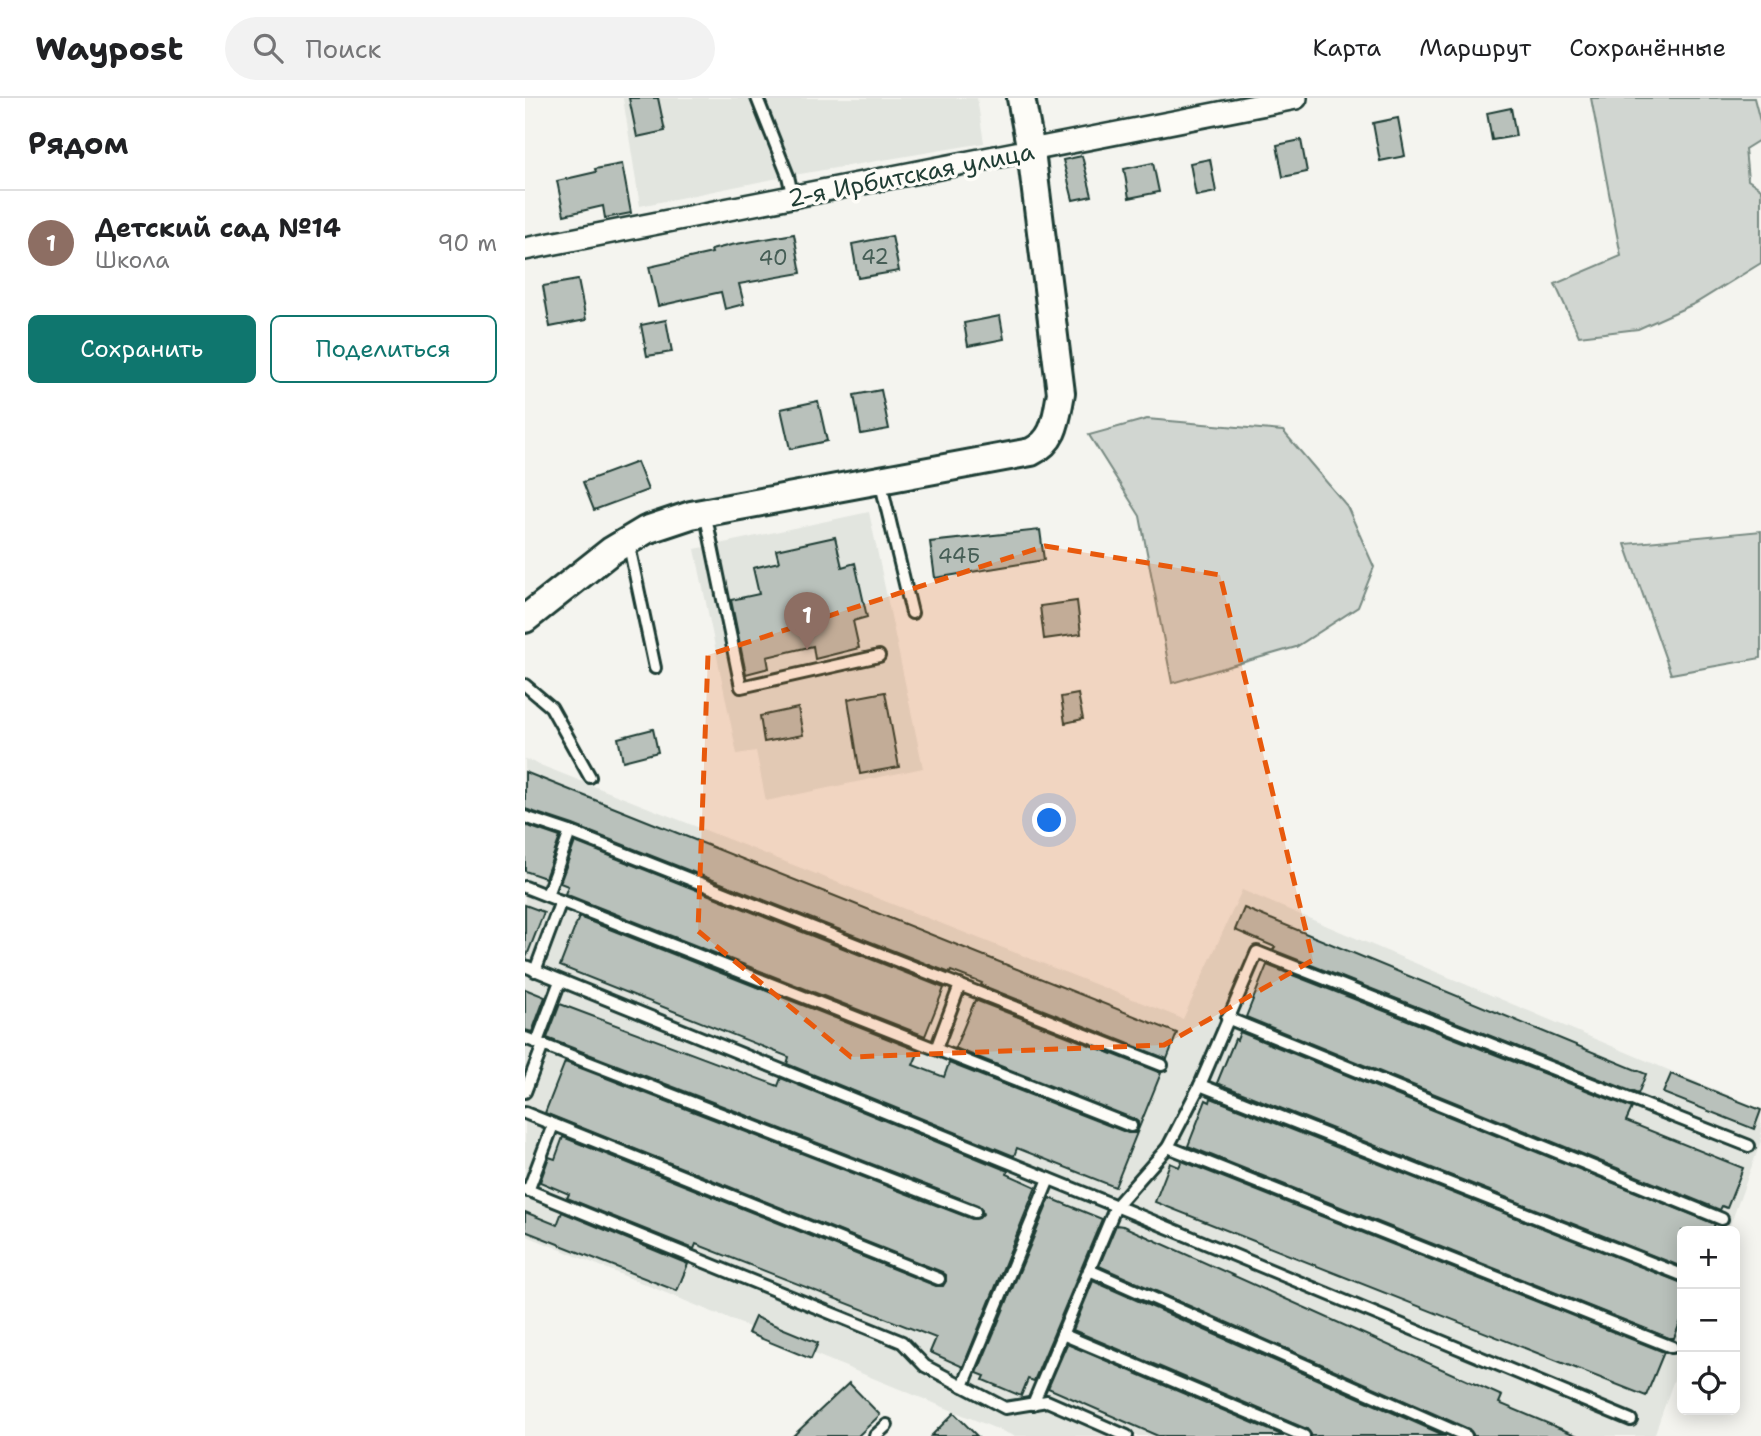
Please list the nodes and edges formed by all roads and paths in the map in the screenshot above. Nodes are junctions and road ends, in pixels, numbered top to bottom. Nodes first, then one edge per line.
1 (757, 98) edge
2 (1021, 98) edge
3 (1297, 98) edge
4 (1031, 151) junction
5 (793, 198) junction
6 (525, 249) edge
7 (880, 480) junction
8 (705, 512) junction
9 (628, 541) junction
10 (912, 613) dead end
11 (525, 620) edge
12 (879, 656) dead end
13 (655, 668) dead end
14 (525, 685) edge
15 (590, 777) dead end
16 (525, 817) edge
17 (570, 832) junction
18 (525, 887) edge
19 (548, 895) junction
20 (561, 901) junction
21 (530, 968) edge
22 (559, 981) junction
23 (960, 985) junction
24 (1227, 1018) junction
25 (525, 1038) edge
26 (540, 1044) junction
27 (936, 1049) junction
28 (1162, 1065) dead end
29 (1200, 1086) junction
30 (525, 1092) edge
31 (525, 1113) edge
32 (553, 1125) junction
33 (1131, 1126) dead end
34 (1749, 1146) dead end
35 (1168, 1147) junction
36 (1049, 1180) junction
37 (527, 1190) edge
38 (1116, 1206) junction
39 (975, 1212) dead end
40 (1721, 1219) dead end
41 (1089, 1269) junction
42 (1677, 1273) edge
43 (939, 1279) dead end
44 (1062, 1334) junction
45 (1672, 1347) dead end
46 (963, 1386) junction
47 (1033, 1404) junction
48 (1631, 1420) dead end
49 (887, 1425) dead end
50 (875, 1436) edge
51 (1127, 1436) edge
52 (1304, 1436) edge
53 (1466, 1436) edge

1 - 5 lane
2 - 4 street
3 - 4 street, 2-я Ирбитская улица
4 - 5 street, 2-я Ирбитская улица
4 - 7 street
5 - 6 street, 2-я Ирбитская улица
7 - 8 street
7 - 10 lane
8 - 9 street
8 - 12 lane
9 - 11 street
9 - 13 lane
14 - 15 lane
16 - 17 lane
17 - 19 lane
17 - 23 lane
18 - 19 lane
19 - 20 lane
20 - 21 lane
20 - 27 lane
21 - 22 lane
22 - 26 lane
22 - 36 lane
23 - 27 lane
23 - 28 lane
24 - 29 lane
24 - 34 lane
24 - 40 lane
25 - 26 lane
26 - 30 lane
26 - 39 lane
27 - 33 lane
29 - 35 lane
29 - 42 lane
31 - 32 lane
32 - 37 lane
32 - 43 lane
35 - 38 lane
35 - 45 lane
36 - 38 lane
36 - 46 lane
37 - 46 lane
38 - 41 lane
38 - 48 lane
41 - 44 lane
41 - 53 lane
44 - 47 lane
44 - 52 lane
46 - 47 lane
47 - 51 lane
49 - 50 lane

